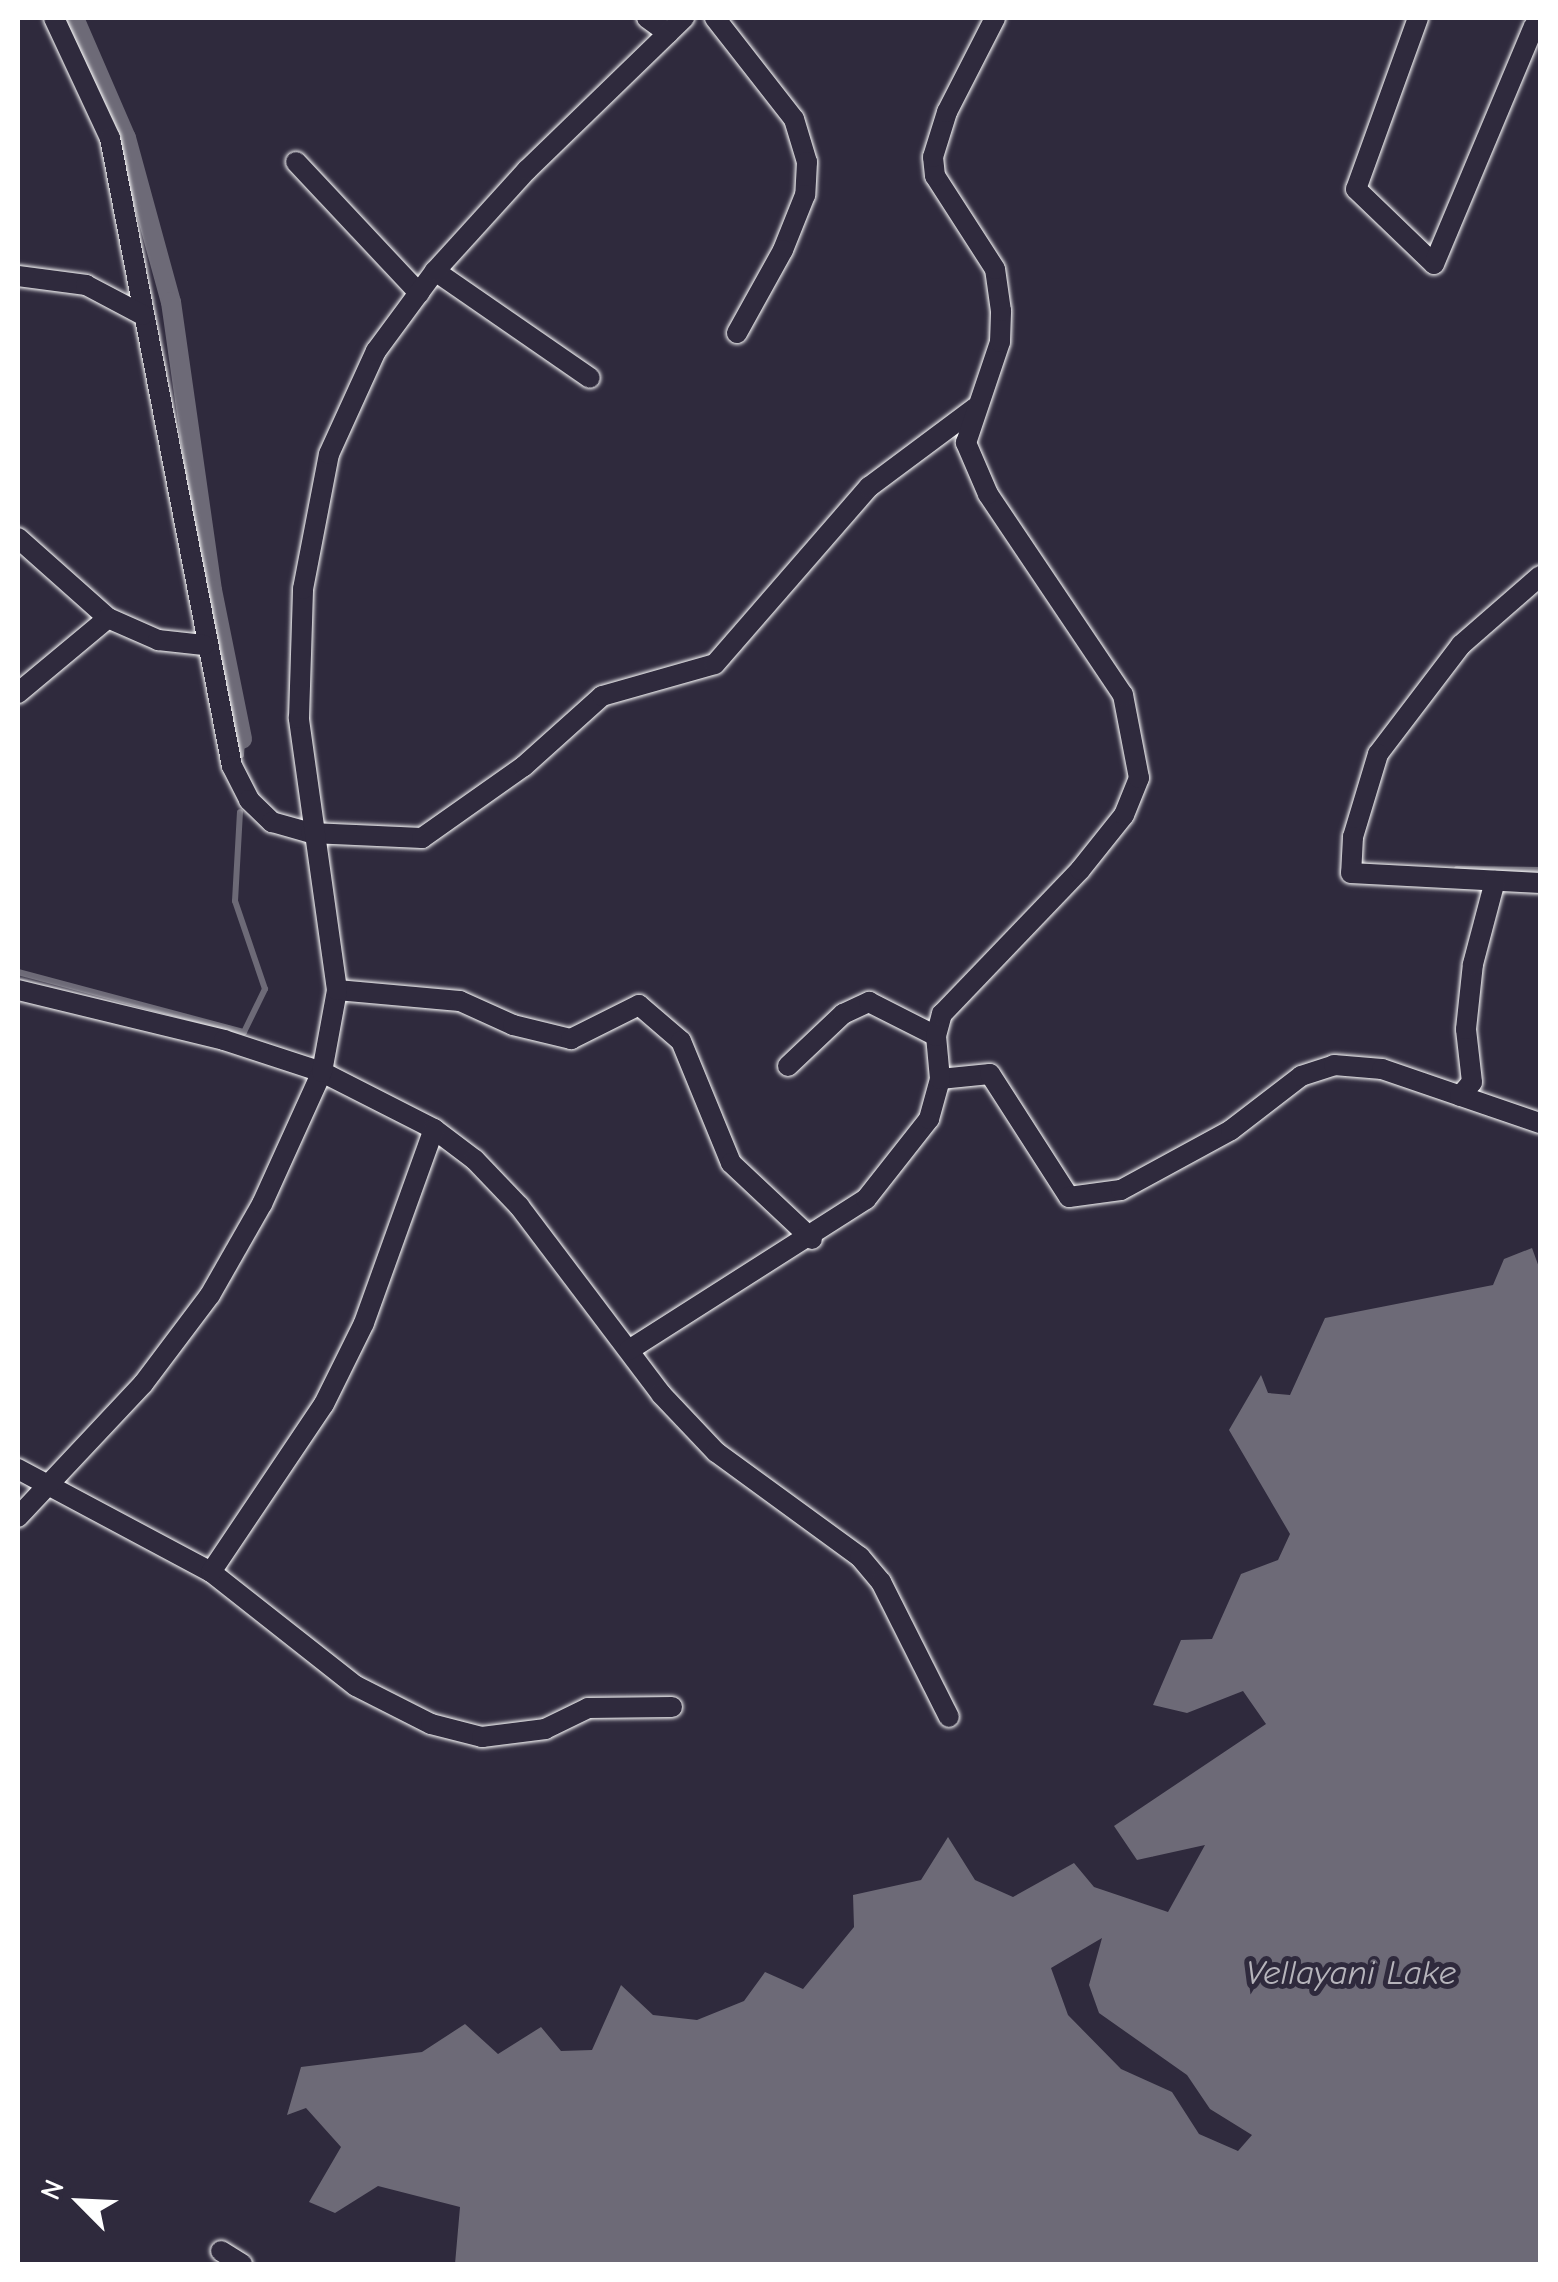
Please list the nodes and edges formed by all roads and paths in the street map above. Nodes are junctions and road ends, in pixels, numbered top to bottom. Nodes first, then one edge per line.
1 (54, 18) edge
2 (648, 18) edge
3 (684, 18) edge
4 (715, 18) edge
5 (994, 18) edge
6 (1418, 18) edge
7 (1533, 26) edge
8 (668, 33) junction
9 (296, 162) dead end
10 (435, 272) junction
11 (18, 276) edge
12 (419, 294) junction
13 (143, 314) junction
14 (737, 333) dead end
15 (590, 378) dead end
16 (974, 408) junction
17 (18, 538) edge
18 (1540, 576) edge
19 (108, 618) junction
20 (204, 645) junction
21 (18, 693) edge
22 (311, 833) junction
23 (1495, 880) junction
24 (1540, 883) edge
25 (18, 990) edge
26 (337, 990) junction
27 (936, 1036) junction
28 (788, 1066) dead end
29 (322, 1072) junction
30 (940, 1079) junction
31 (1460, 1096) junction
32 (1540, 1123) edge
33 (434, 1128) junction
34 (812, 1238) junction
35 (630, 1350) junction
36 (18, 1469) edge
37 (52, 1486) junction
38 (18, 1517) edge
39 (211, 1572) junction
40 (672, 1707) dead end
41 (949, 1717) dead end
42 (221, 2251) dead end
43 (242, 2264) edge

1 - 13 street
2 - 8 street
3 - 8 street
4 - 14 street
5 - 16 street
6 - 7 street
8 - 10 street
9 - 12 street
10 - 12 street
10 - 15 street
11 - 13 street
12 - 22 street
13 - 20 street
16 - 22 street
16 - 27 street
17 - 19 street
18 - 23 street
19 - 20 street
19 - 21 street
20 - 22 street
22 - 26 street
23 - 24 street
23 - 31 street
25 - 29 street
26 - 29 street
26 - 34 street
27 - 28 street
27 - 30 street
29 - 33 street
29 - 37 street
30 - 31 street
30 - 34 street
31 - 32 street
33 - 35 street
33 - 39 street
34 - 35 street
35 - 41 street
36 - 37 street
37 - 38 street
37 - 39 street
39 - 40 street
42 - 43 street

